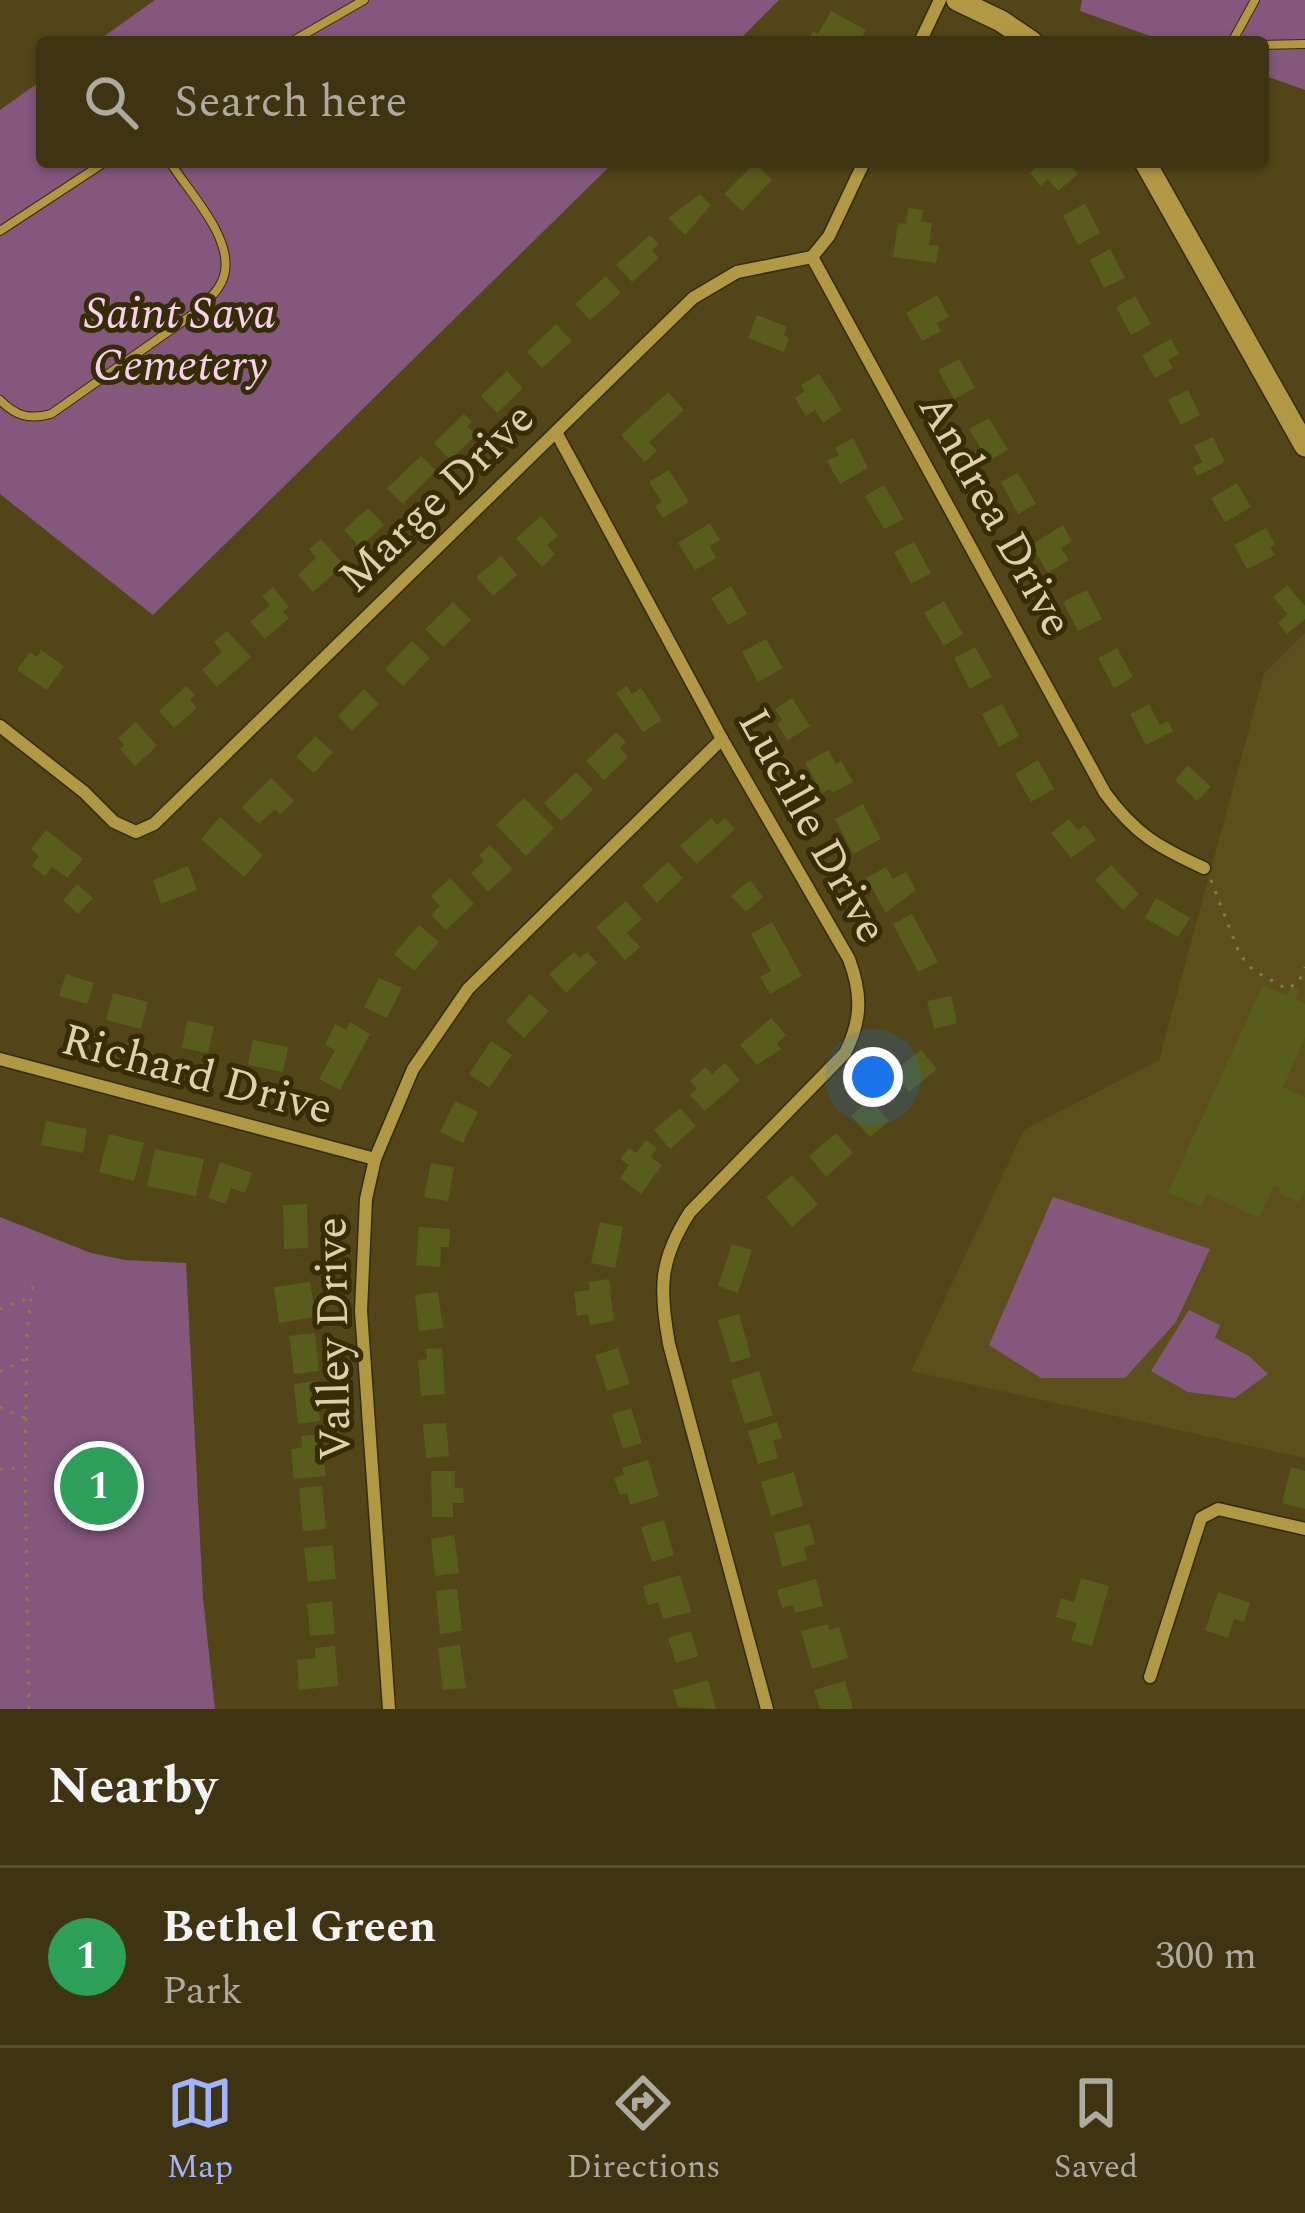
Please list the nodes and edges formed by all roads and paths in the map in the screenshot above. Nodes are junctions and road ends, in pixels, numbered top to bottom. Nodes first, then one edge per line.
1 (364, 0) edge
2 (940, 0) edge
3 (957, 0) edge
4 (1255, 0) edge
5 (301, 36) edge
6 (923, 36) edge
7 (1023, 36) edge
8 (1235, 36) edge
9 (1305, 44) edge
10 (1269, 46) edge
11 (96, 168) edge
12 (174, 168) edge
13 (861, 168) edge
14 (1152, 168) edge
15 (0, 231) edge
16 (812, 257) junction
17 (0, 400) edge
18 (556, 432) junction
19 (1305, 446) edge
20 (0, 726) edge
21 (722, 739) junction
22 (1204, 868) joint
23 (1305, 967) edge
24 (0, 1059) edge
25 (375, 1159) junction
26 (33, 1285) dead end
27 (31, 1297) junction
28 (0, 1310) edge
29 (26, 1358) junction
30 (0, 1372) edge
31 (0, 1407) edge
32 (26, 1419) junction
33 (25, 1468) junction
34 (0, 1469) edge
35 (1305, 1529) edge
36 (1150, 1677) dead end
37 (28, 1709) edge
38 (389, 1709) edge
39 (767, 1709) edge

1 - 5 lane
2 - 6 street
3 - 7 street
4 - 8 lane
9 - 10 lane
11 - 15 lane
12 - 17 lane
13 - 16 street
14 - 19 street
16 - 18 street, Marge Drive
16 - 22 street, Andrea Drive
18 - 20 street, Marge Drive
18 - 21 street, Lucille Drive
21 - 25 street, Valley Drive
21 - 39 street, Lucille Drive
22 - 23 path
24 - 25 street, Richard Drive
25 - 38 street, Valley Drive
26 - 27 path
27 - 28 path
27 - 29 path
29 - 30 path
29 - 32 path
31 - 32 path
32 - 33 path
33 - 34 path
33 - 37 path
35 - 36 street

